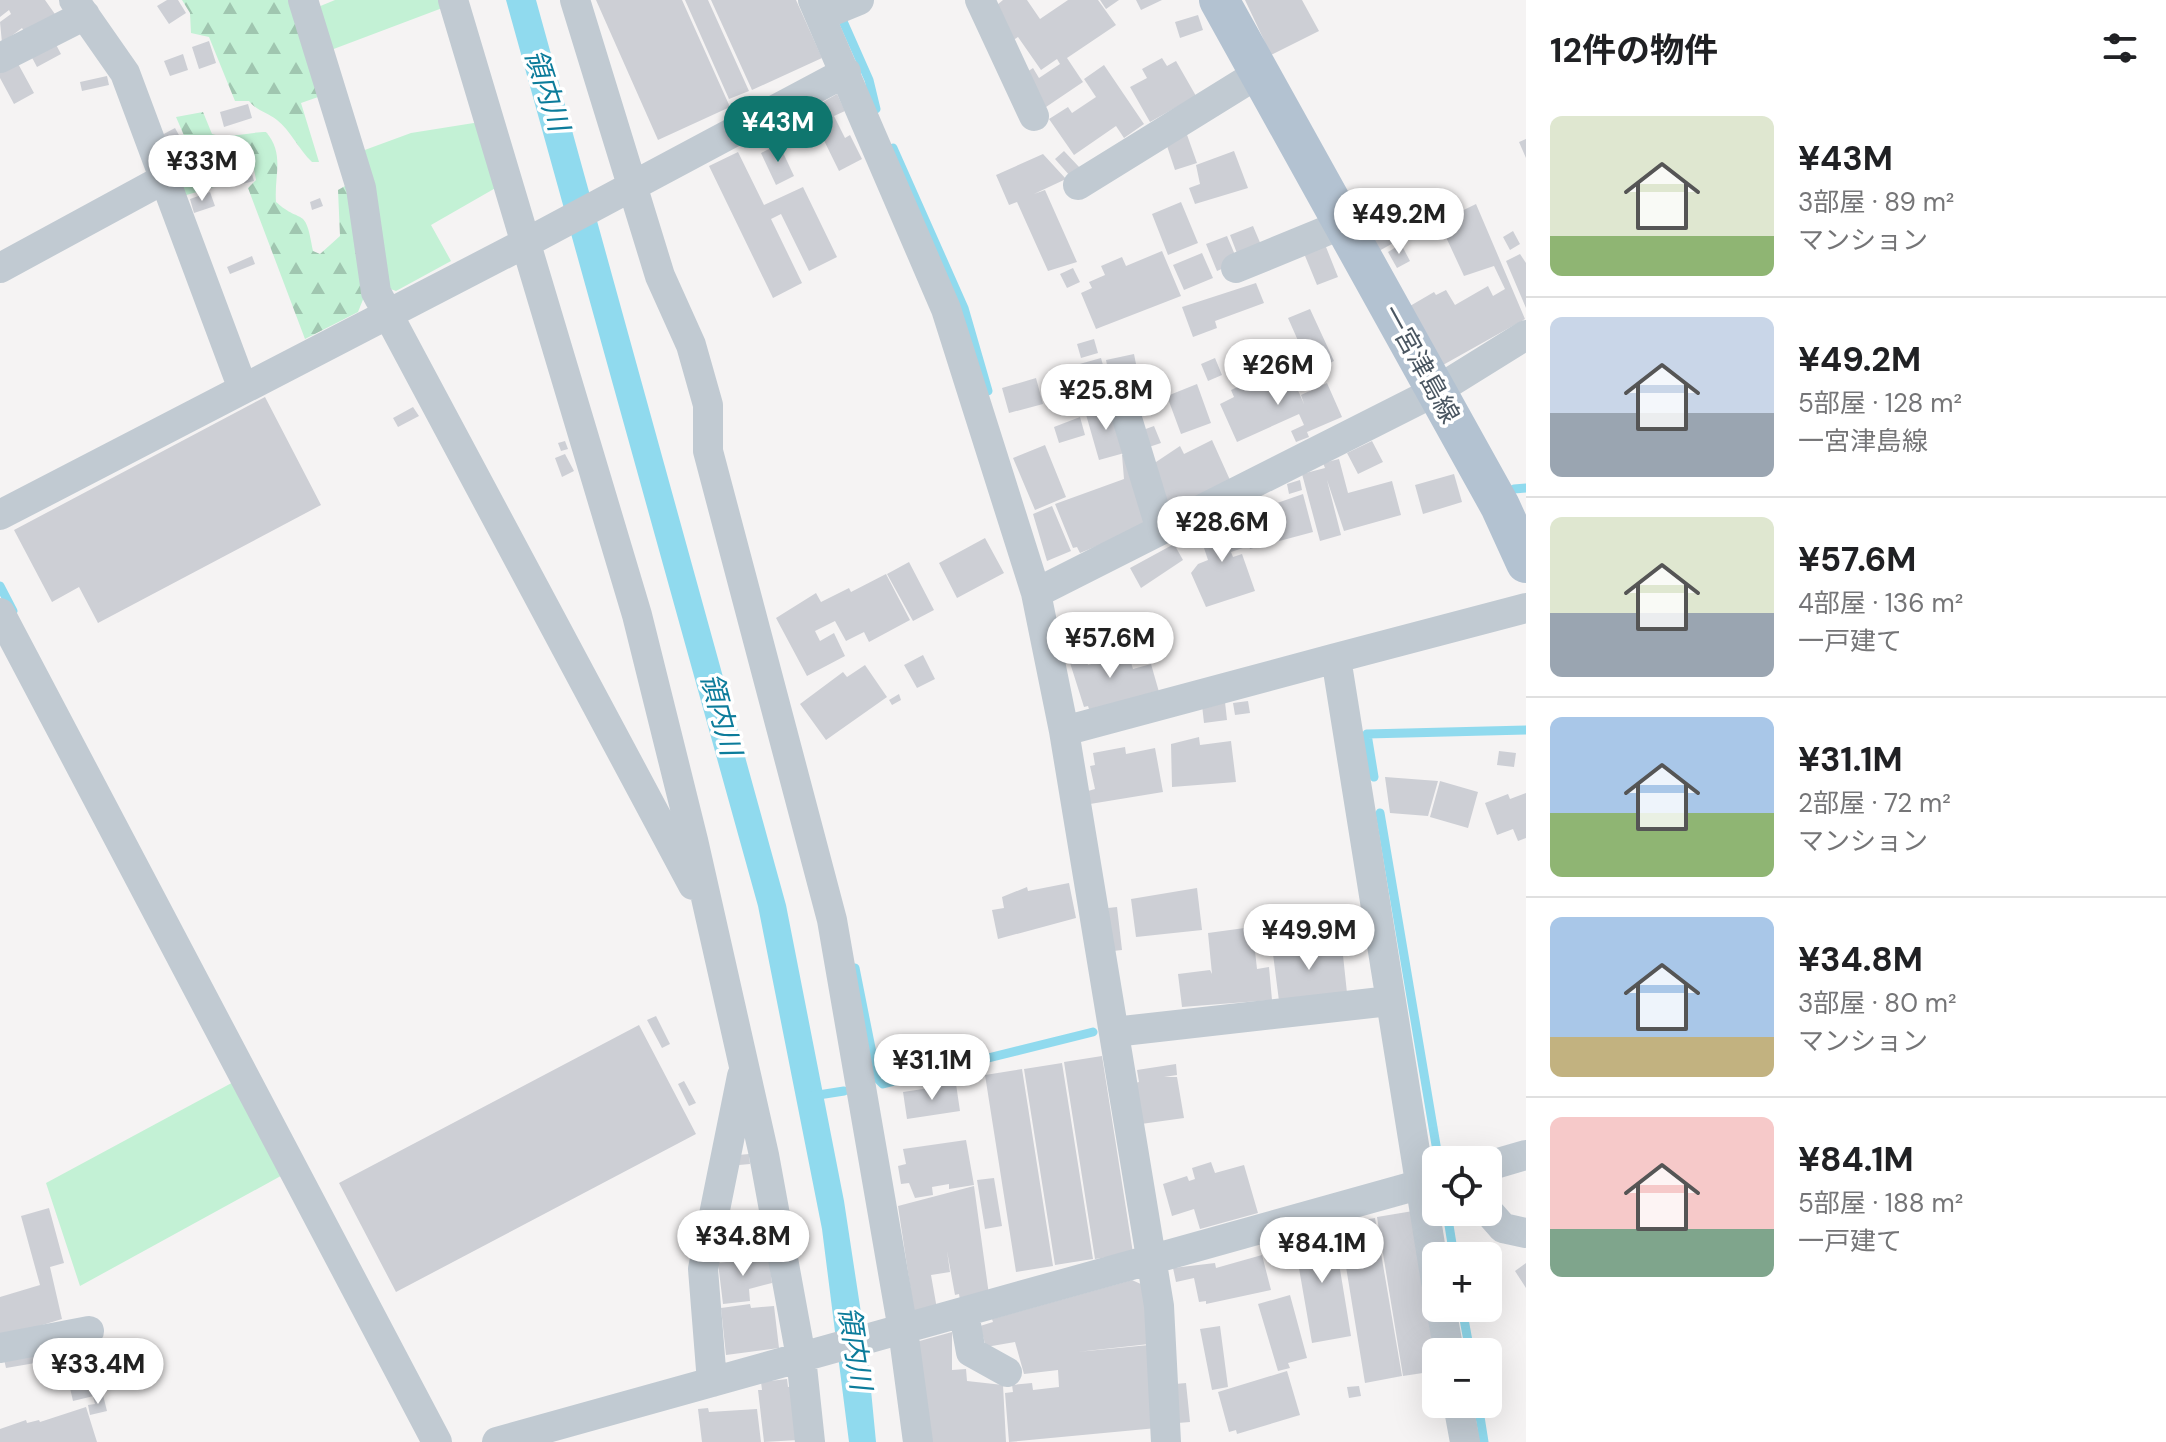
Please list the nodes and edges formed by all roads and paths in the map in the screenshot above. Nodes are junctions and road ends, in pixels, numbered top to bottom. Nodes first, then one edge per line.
1 (303, 0) edge
2 (453, 0) edge
3 (575, 0) edge
4 (859, 0) edge
5 (981, 0) edge
6 (1219, 0) edge
7 (80, 8) edge
8 (817, 8) edge
9 (0, 58) edge
10 (846, 72) junction
11 (1259, 73) junction
12 (1034, 116) dead end
13 (164, 179) junction
14 (1078, 185) dead end
15 (630, 187) junction
16 (1343, 224) junction
17 (532, 239) junction
18 (0, 268) edge
19 (1236, 268) dead end
20 (388, 314) junction
21 (1526, 335) edge
22 (243, 389) junction
23 (1436, 391) junction
24 (1126, 415) dead end
25 (1513, 504) edge
26 (0, 515) edge
27 (1161, 530) junction
28 (1526, 563) edge
29 (1036, 593) junction
30 (1526, 608) edge
31 (0, 613) edge
32 (1336, 658) junction
33 (1064, 731) junction
34 (713, 922) junction
35 (1390, 1001) junction
36 (1114, 1032) junction
37 (744, 1064) junction
38 (1526, 1155) edge
39 (1422, 1158) edge
40 (1502, 1162) edge
41 (1422, 1184) edge
42 (1501, 1226) edge
43 (1526, 1233) edge
44 (1151, 1260) junction
45 (964, 1314) junction
46 (89, 1331) dead end
47 (892, 1333) junction
48 (0, 1348) edge
49 (810, 1355) junction
50 (1007, 1372) dead end
51 (712, 1382) junction
52 (1461, 1418) edge
53 (437, 1442) edge
54 (497, 1442) edge
55 (810, 1442) edge
56 (918, 1442) edge
57 (1166, 1442) edge
58 (1465, 1442) edge

1 - 20 street
2 - 17 street
3 - 15 street
4 - 8 street
5 - 12 street
6 - 11 main road, 一宮津島線
7 - 9 street
7 - 13 street
8 - 10 street
10 - 15 street
10 - 29 street
11 - 14 street
11 - 16 main road, 一宮津島線
13 - 18 street
13 - 22 street
15 - 17 street
15 - 47 street
16 - 19 street
16 - 23 main road, 一宮津島線
17 - 20 street
17 - 34 street
20 - 22 street
20 - 34 street
21 - 23 street
22 - 26 street
23 - 25 main road, 一宮津島線
23 - 27 street
24 - 27 street
25 - 28 main road, 一宮津島線
27 - 29 street
29 - 33 street
30 - 32 street
31 - 53 street
32 - 33 street
32 - 35 street
33 - 36 street
34 - 37 street
35 - 36 street
35 - 39 street
36 - 44 street
37 - 49 street
37 - 51 street
38 - 40 street
41 - 44 street
42 - 43 street
44 - 45 street
44 - 57 street
45 - 47 street
45 - 50 street
46 - 48 street
47 - 49 street
47 - 56 street
49 - 51 street
49 - 55 street
51 - 54 street
52 - 58 street

